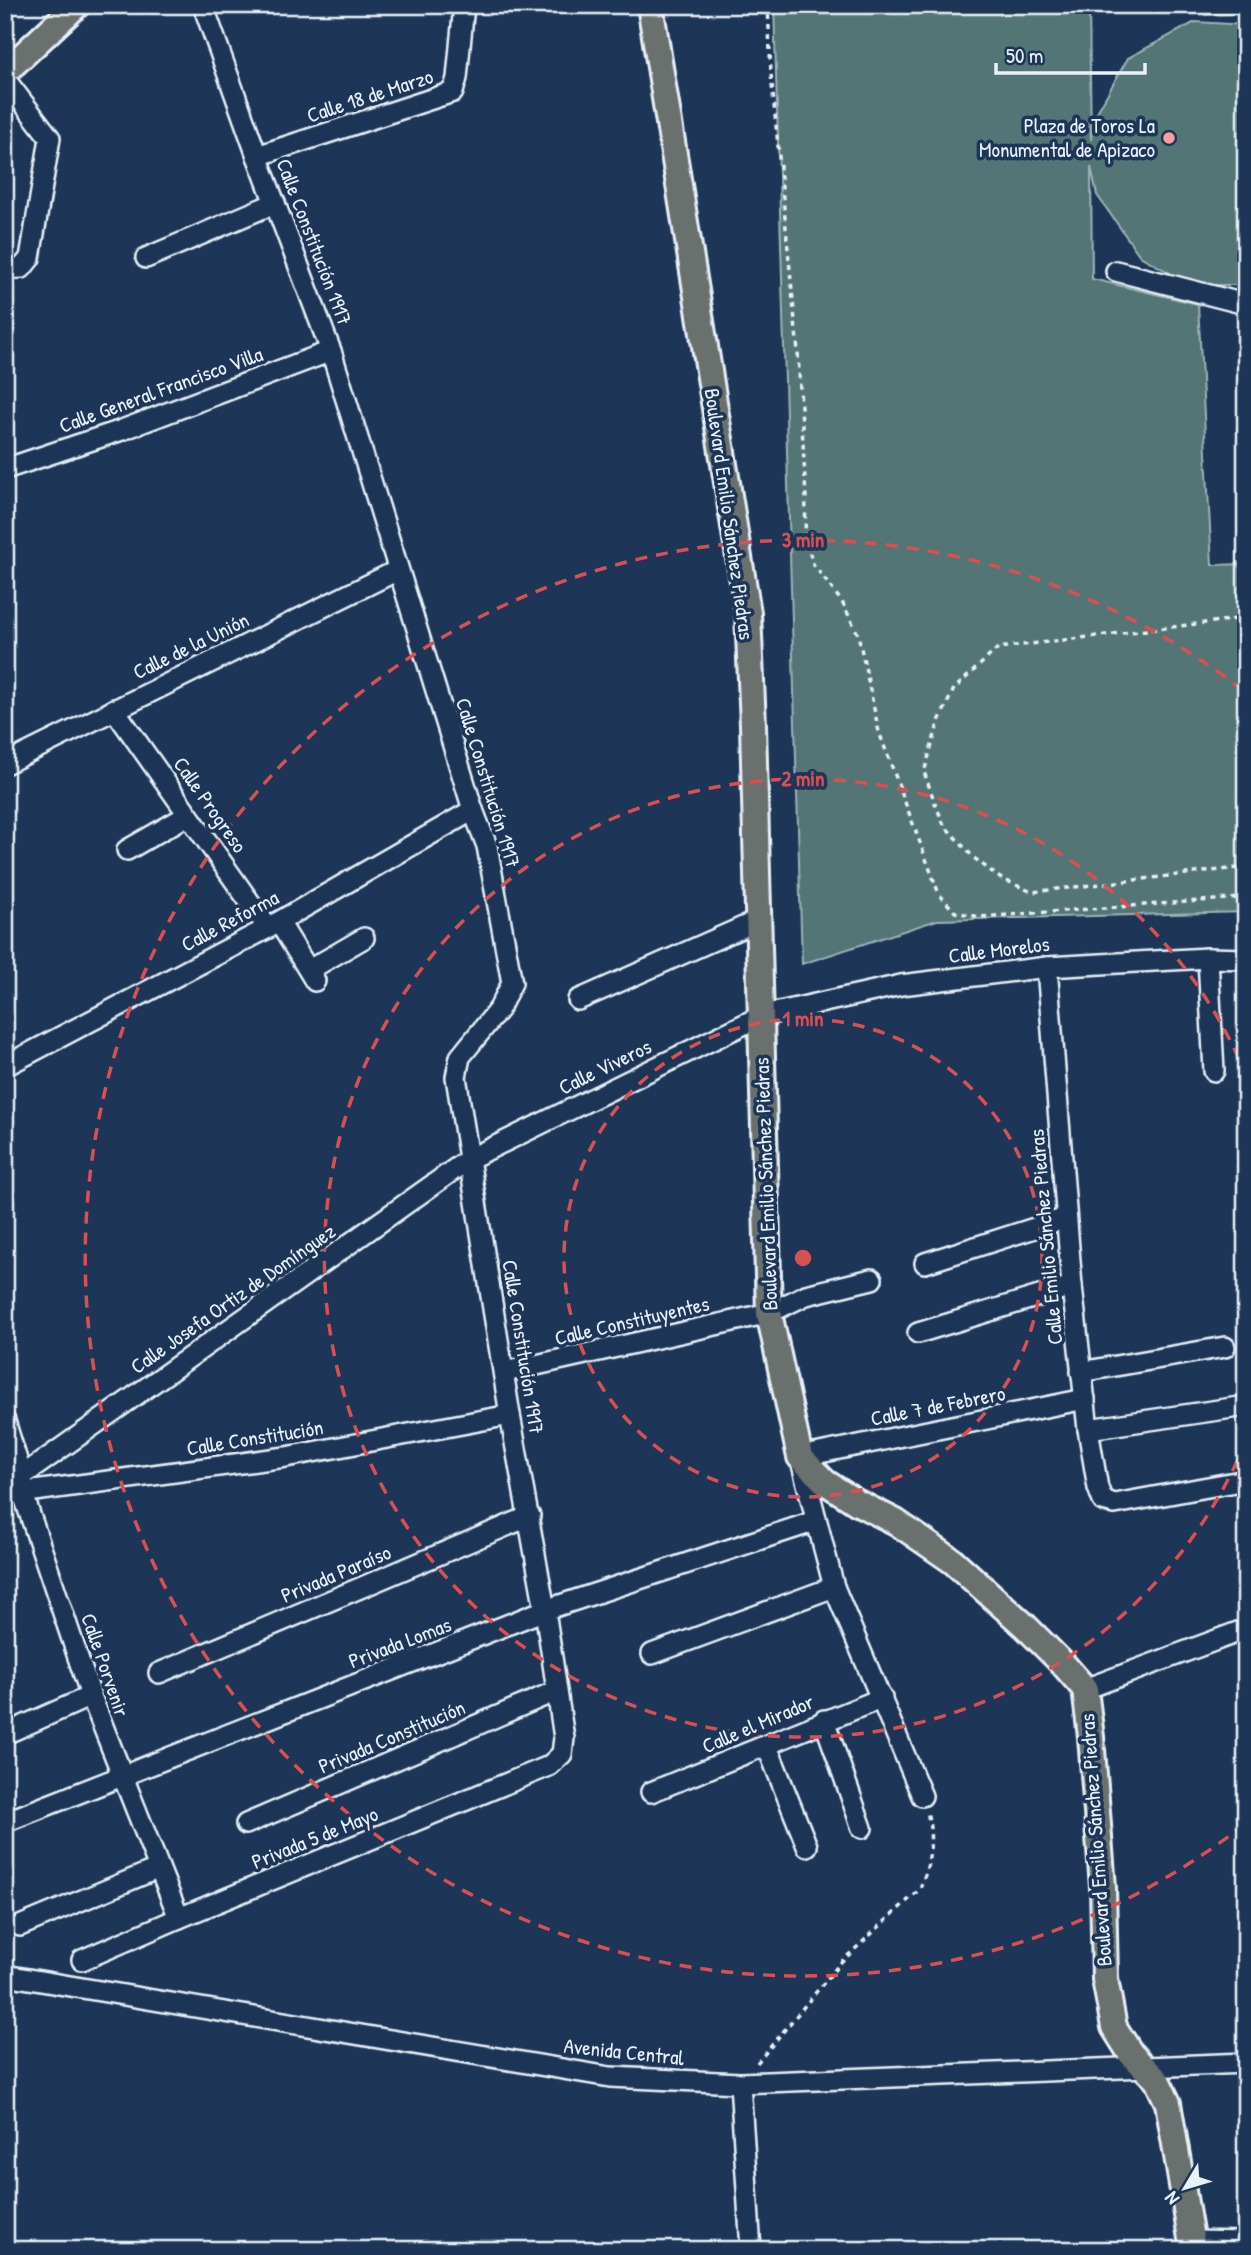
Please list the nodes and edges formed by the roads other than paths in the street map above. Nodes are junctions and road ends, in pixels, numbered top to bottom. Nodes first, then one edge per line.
1 (203, 5) edge
2 (464, 5) edge
3 (650, 5) edge
4 (72, 7) edge
5 (5, 72) edge
6 (5, 79) edge
7 (257, 156) junction
8 (275, 203) junction
9 (146, 258) dead end
10 (5, 269) edge
11 (1116, 271) dead end
12 (1246, 302) edge
13 (331, 351) junction
14 (5, 469) edge
15 (398, 570) junction
16 (114, 709) junction
17 (5, 764) edge
18 (473, 810) junction
19 (188, 815) junction
20 (127, 850) dead end
21 (759, 920) junction
22 (273, 925) junction
23 (364, 938) dead end
24 (1208, 958) junction
25 (1246, 959) edge
26 (1047, 967) junction
27 (578, 1000) dead end
28 (761, 1016) junction
29 (5, 1066) edge
30 (1214, 1072) dead end
31 (470, 1159) junction
32 (1066, 1218) junction
33 (925, 1262) dead end
34 (872, 1279) dead end
35 (1072, 1286) junction
36 (769, 1313) junction
37 (918, 1333) dead end
38 (1225, 1347) dead end
39 (505, 1372) junction
40 (1082, 1372) junction
41 (1085, 1399) junction
42 (1246, 1406) edge
43 (510, 1415) junction
44 (5, 1422) edge
45 (1088, 1429) junction
46 (800, 1457) junction
47 (1246, 1480) edge
48 (17, 1488) edge
49 (530, 1516) junction
50 (816, 1521) junction
51 (834, 1587) junction
52 (545, 1610) junction
53 (1246, 1629) edge
54 (652, 1654) dead end
55 (159, 1674) dead end
56 (1085, 1689) junction
57 (556, 1691) junction
58 (91, 1696) junction
59 (882, 1698) junction
60 (824, 1720) junction
61 (5, 1734) edge
62 (766, 1746) junction
63 (562, 1754) joint
64 (121, 1777) junction
65 (651, 1792) dead end
66 (922, 1796) road end
67 (5, 1822) edge
68 (246, 1824) dead end
69 (862, 1828) dead end
70 (807, 1846) dead end
71 (159, 1868) junction
72 (179, 1918) junction
73 (20, 1926) dead end
74 (82, 1961) dead end
75 (5, 1975) edge
76 (1246, 2063) edge
77 (1143, 2066) junction
78 (740, 2083) junction
79 (1246, 2242) edge
80 (1193, 2246) edge
81 (751, 2250) edge

1 - 7 street, Calle Constitución 1917
2 - 7 street, Calle 18 de Marzo
3 - 21 main road, Boulevard Emilio Sánchez Piedras
4 - 5 main road
6 - 10 street
7 - 8 street, Calle Constitución 1917
8 - 9 street
8 - 13 street, Calle Constitución 1917
11 - 12 street
13 - 14 street, Calle General Francisco Villa
13 - 15 street, Calle Constitución 1917
15 - 16 street, Calle de la Unión
15 - 18 street, Calle Constitución 1917
16 - 17 street, Calle de la Unión
16 - 19 street, Calle Progreso
18 - 22 street, Calle Reforma
18 - 31 street, Calle Constitución 1917
19 - 20 street
19 - 22 street, Calle Progreso
21 - 27 street
21 - 28 main road, Boulevard Emilio Sánchez Piedras
22 - 23 street, Calle Progreso
22 - 29 street, Calle Reforma
24 - 25 street, Calle Morelos
24 - 26 street, Calle Morelos
24 - 30 street
26 - 28 street, Calle Morelos
26 - 32 street, Calle Emilio Sánchez Piedras
28 - 31 street, Calle Viveros
28 - 36 main road, Boulevard Emilio Sánchez Piedras
31 - 39 street, Calle Constitución 1917
31 - 48 street, Calle Josefa Ortiz de Domínguez
32 - 33 street
32 - 35 street, Calle Emilio Sánchez Piedras
34 - 36 street
35 - 37 street
35 - 40 street, Calle Emilio Sánchez Piedras
36 - 39 street, Calle Constituyentes
36 - 46 main road, Boulevard Emilio Sánchez Piedras
38 - 40 street
39 - 43 street, Calle Constitución 1917
40 - 41 street, Calle Emilio Sánchez Piedras
41 - 45 street, Calle Emilio Sánchez Piedras
41 - 46 street, Calle 7 de Febrero
42 - 45 street
43 - 48 street, Calle Constitución
43 - 49 street, Calle Constitución 1917
44 - 48 street, Calle Porvenir
45 - 47 street, Calle Emilio Sánchez Piedras
46 - 50 street
46 - 56 main road, Boulevard Emilio Sánchez Piedras
48 - 58 street, Calle Porvenir
49 - 52 street, Calle Constitución 1917
49 - 55 street, Privada Paraíso
50 - 51 street
50 - 52 street, Privada Lomas
51 - 54 street
51 - 59 street
52 - 57 street, Calle Constitución 1917
52 - 64 street, Privada Lomas
53 - 56 street
56 - 77 main road, Boulevard Emilio Sánchez Piedras
57 - 63 street, Calle Constitución 1917
57 - 68 street, Privada Constitución
58 - 61 street
58 - 64 street, Calle Porvenir
59 - 60 street, Calle el Mirador
59 - 66 street
60 - 62 street, Calle el Mirador
60 - 69 street
62 - 65 street, Calle el Mirador
62 - 70 street
63 - 72 street, Privada 5 de Mayo
64 - 67 street, Privada Lomas
64 - 71 street, Calle Porvenir
71 - 72 street, Calle Porvenir
71 - 73 street
72 - 74 street, Privada 5 de Mayo
75 - 78 street, Avenida Central
76 - 77 street, Avenida Central
77 - 78 street, Avenida Central
77 - 80 main road, Boulevard Emilio Sánchez Piedras
78 - 81 street
79 - 80 street

